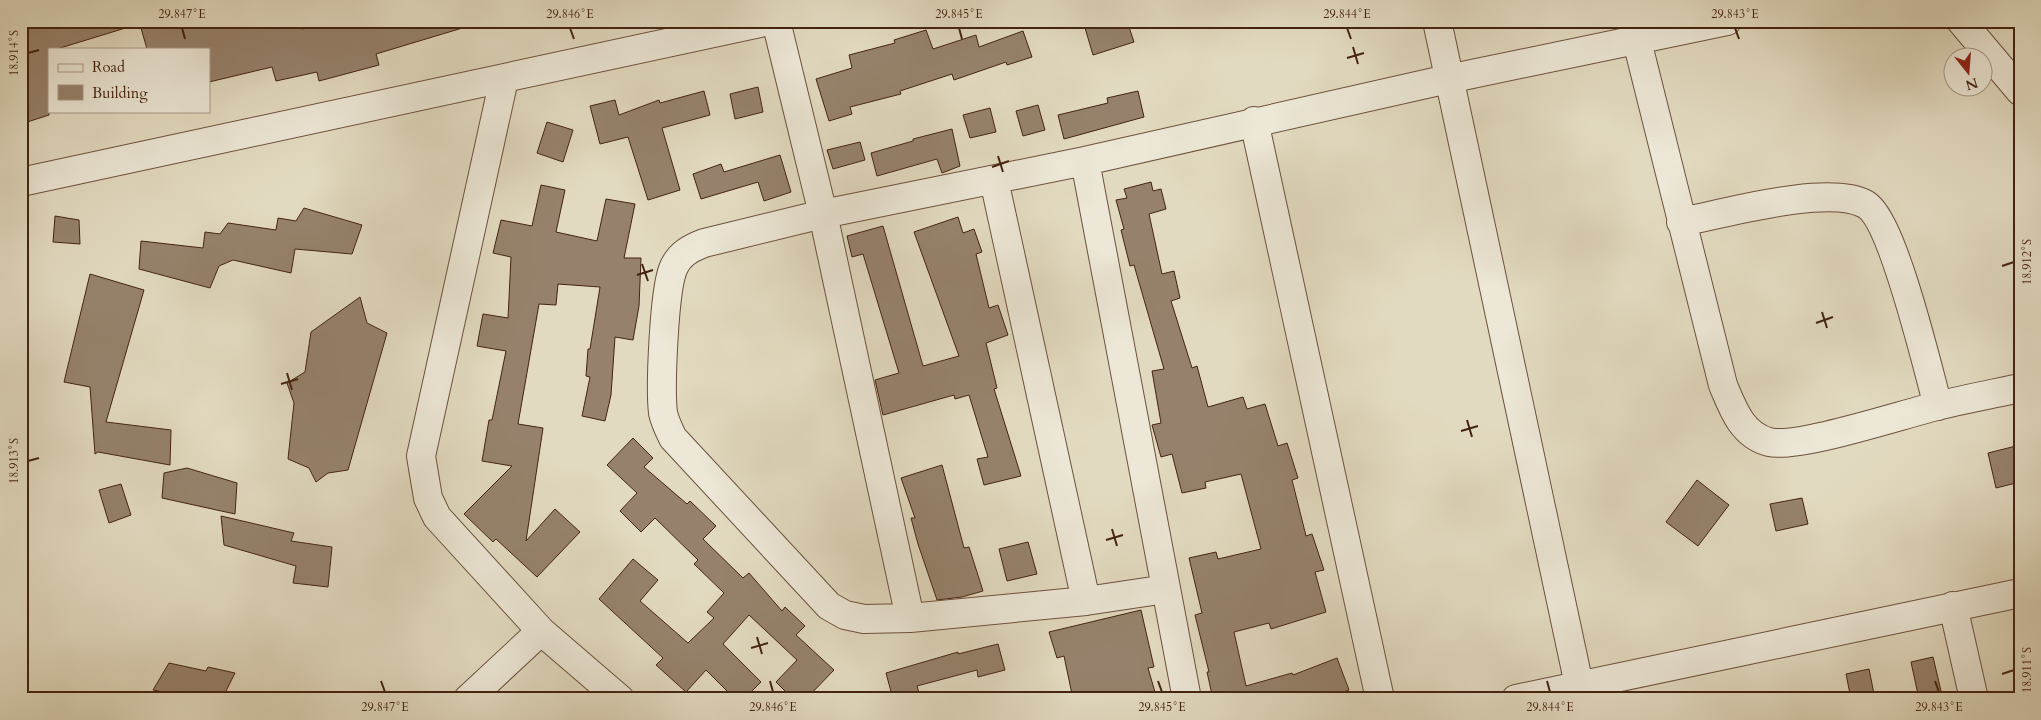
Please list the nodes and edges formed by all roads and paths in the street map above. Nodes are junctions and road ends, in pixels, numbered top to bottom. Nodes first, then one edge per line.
1 (769, 21) edge
2 (776, 21) edge
3 (1437, 21) edge
4 (1727, 21) edge
5 (1961, 21) edge
6 (719, 26) edge
7 (1638, 41) junction
8 (504, 79) junction
9 (1448, 79) junction
10 (2020, 91) edge
11 (1254, 121) junction
12 (1085, 161) junction
13 (994, 180) junction
14 (21, 182) edge
15 (823, 214) junction
16 (1681, 222) junction
17 (2020, 388) edge
18 (1938, 406) junction
19 (1166, 589) junction
20 (2020, 593) edge
21 (1086, 602) junction
22 (1953, 606) junction
23 (910, 618) junction
24 (541, 631) junction
25 (1580, 692) edge
26 (468, 699) edge
27 (620, 699) edge
28 (1187, 699) edge
29 (1380, 699) edge
30 (1516, 699) edge
31 (1974, 699) edge

1 - 6 street
2 - 15 street
3 - 9 street
4 - 7 street
5 - 10 street
6 - 8 street
7 - 9 street
7 - 16 street
8 - 14 street
8 - 24 street
9 - 11 street
9 - 25 street
11 - 12 street
11 - 29 street
12 - 13 street
12 - 19 street
13 - 15 street
13 - 21 street
15 - 23 street
15 - 23 street
16 - 18 street
16 - 18 street
17 - 18 street
19 - 21 street
19 - 28 street
20 - 22 street
21 - 23 street
22 - 25 street
22 - 31 street
24 - 26 street
24 - 27 street
25 - 30 street

